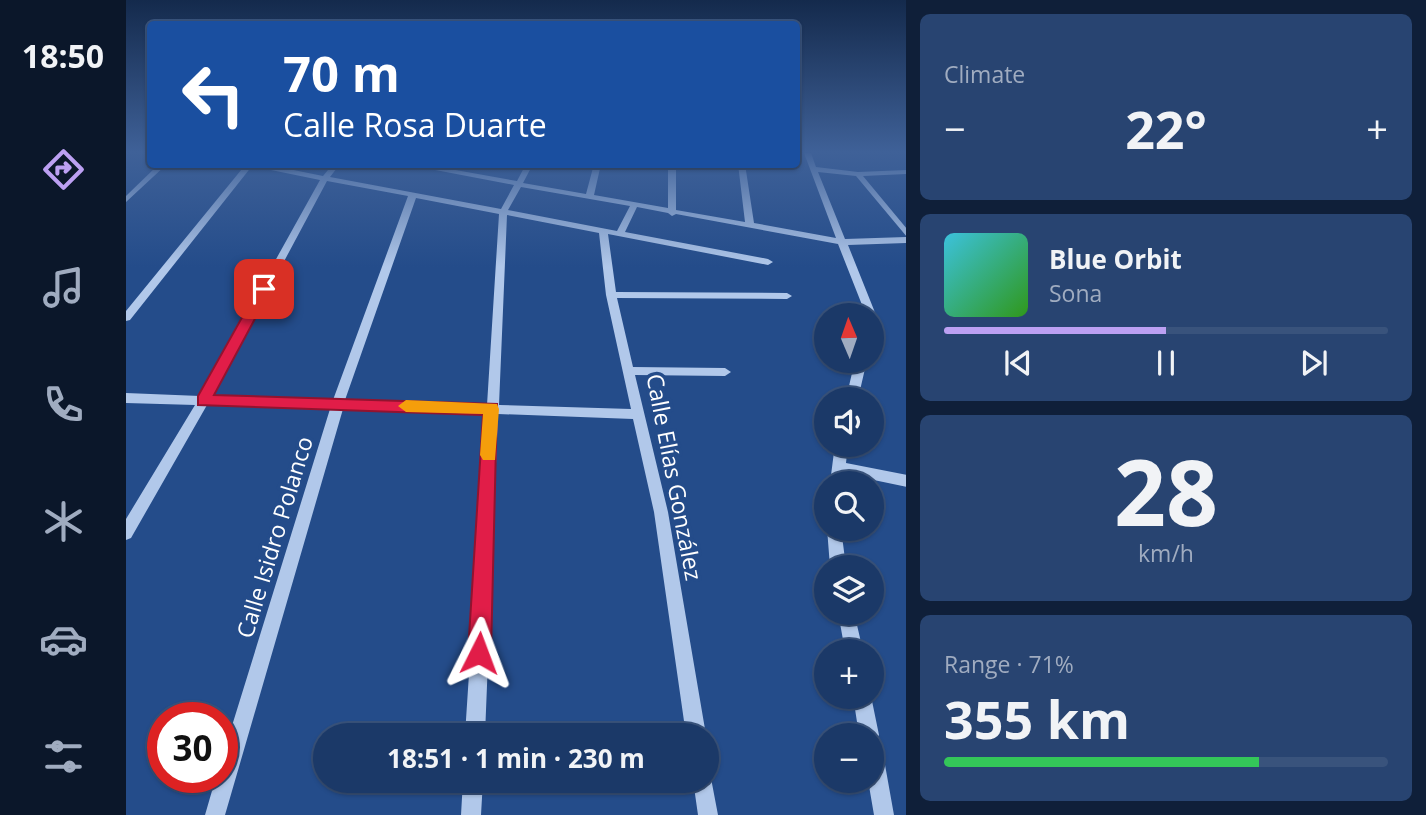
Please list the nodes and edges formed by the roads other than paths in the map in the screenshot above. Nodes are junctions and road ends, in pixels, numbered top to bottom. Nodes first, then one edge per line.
1 (228, 191) edge
2 (318, 191) edge
3 (397, 191) edge
4 (516, 191) edge
5 (552, 191) edge
6 (591, 191) edge
7 (672, 191) edge
8 (745, 191) edge
9 (823, 191) edge
10 (871, 191) edge
11 (413, 194) junction
12 (589, 198) junction
13 (633, 207) junction
14 (503, 212) junction
15 (672, 214) junction
16 (750, 226) junction
17 (603, 230) junction
18 (620, 233) junction
19 (906, 238) edge
20 (844, 242) junction
21 (768, 262) dead end
22 (611, 295) junction
23 (787, 296) dead end
24 (867, 303) edge
25 (126, 318) edge
26 (629, 371) junction
27 (725, 372) dead end
28 (126, 398) edge
29 (204, 400) junction
30 (338, 404) junction
31 (491, 409) junction
32 (639, 414) junction
33 (840, 457) edge
34 (838, 467) junction
35 (838, 471) edge
36 (906, 481) edge
37 (126, 533) edge
38 (476, 723) edge
39 (694, 723) edge
40 (472, 793) edge
41 (705, 793) edge
42 (880, 793) edge
43 (215, 815) edge
44 (471, 815) edge
45 (708, 815) edge
46 (884, 815) edge

1 - 25 street
2 - 29 street
3 - 11 street
4 - 14 street
5 - 12 street
6 - 12 street
7 - 15 street
8 - 16 street
9 - 20 street
10 - 19 street
11 - 14 street
11 - 30 street, Calle Isidro Polanco
12 - 13 street
13 - 15 street
13 - 18 street
14 - 17 street
14 - 31 street
15 - 16 street
16 - 20 street
17 - 18 street
17 - 22 street, Calle Elías González
18 - 21 street
19 - 20 street
20 - 24 street
22 - 23 street
22 - 26 street, Calle Elías González
26 - 27 street
26 - 32 street, Calle Elías González
28 - 29 street
29 - 30 street
29 - 37 street
30 - 31 street
30 - 43 street, Calle Isidro Polanco
31 - 32 street
31 - 38 street
32 - 39 street, Calle Elías González
33 - 34 street
34 - 35 street
34 - 36 street
40 - 44 street
41 - 45 street
42 - 46 street

